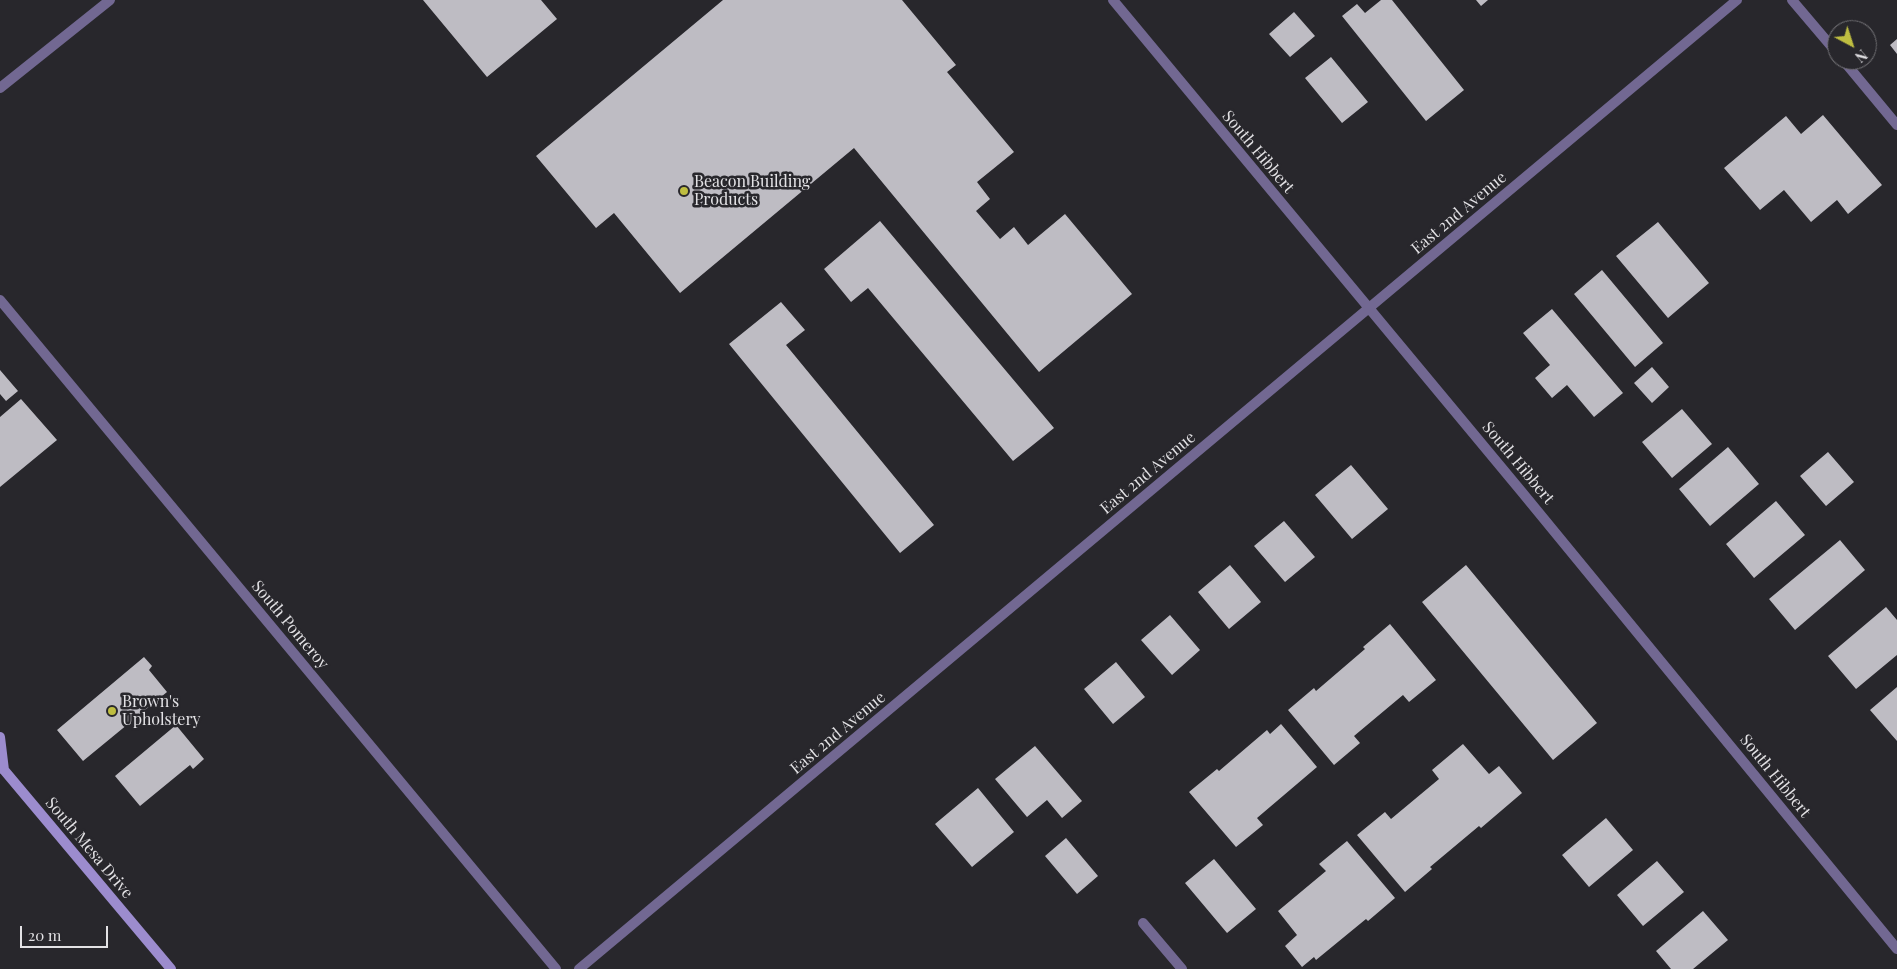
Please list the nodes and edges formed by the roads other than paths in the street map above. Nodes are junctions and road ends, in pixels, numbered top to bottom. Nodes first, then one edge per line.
1 (110, 0) edge
2 (1113, 0) edge
3 (1737, 0) edge
4 (1792, 0) edge
5 (1827, 41) edge
6 (1850, 70) edge
7 (0, 88) edge
8 (1897, 125) edge
9 (0, 300) edge
10 (1369, 308) junction
11 (0, 736) edge
12 (2, 769) edge
13 (1143, 923) dead end
14 (1897, 949) edge
15 (171, 969) edge
16 (556, 969) edge
17 (579, 969) edge
18 (1182, 969) edge

1 - 7 street
2 - 10 street, South Hibbert
3 - 10 street, East 2nd Avenue
4 - 5 street
6 - 8 street
9 - 16 street, South Pomeroy
10 - 14 street, South Hibbert
10 - 17 street, East 2nd Avenue
11 - 12 main road, South Mesa Drive
12 - 15 main road, South Mesa Drive
13 - 18 street

